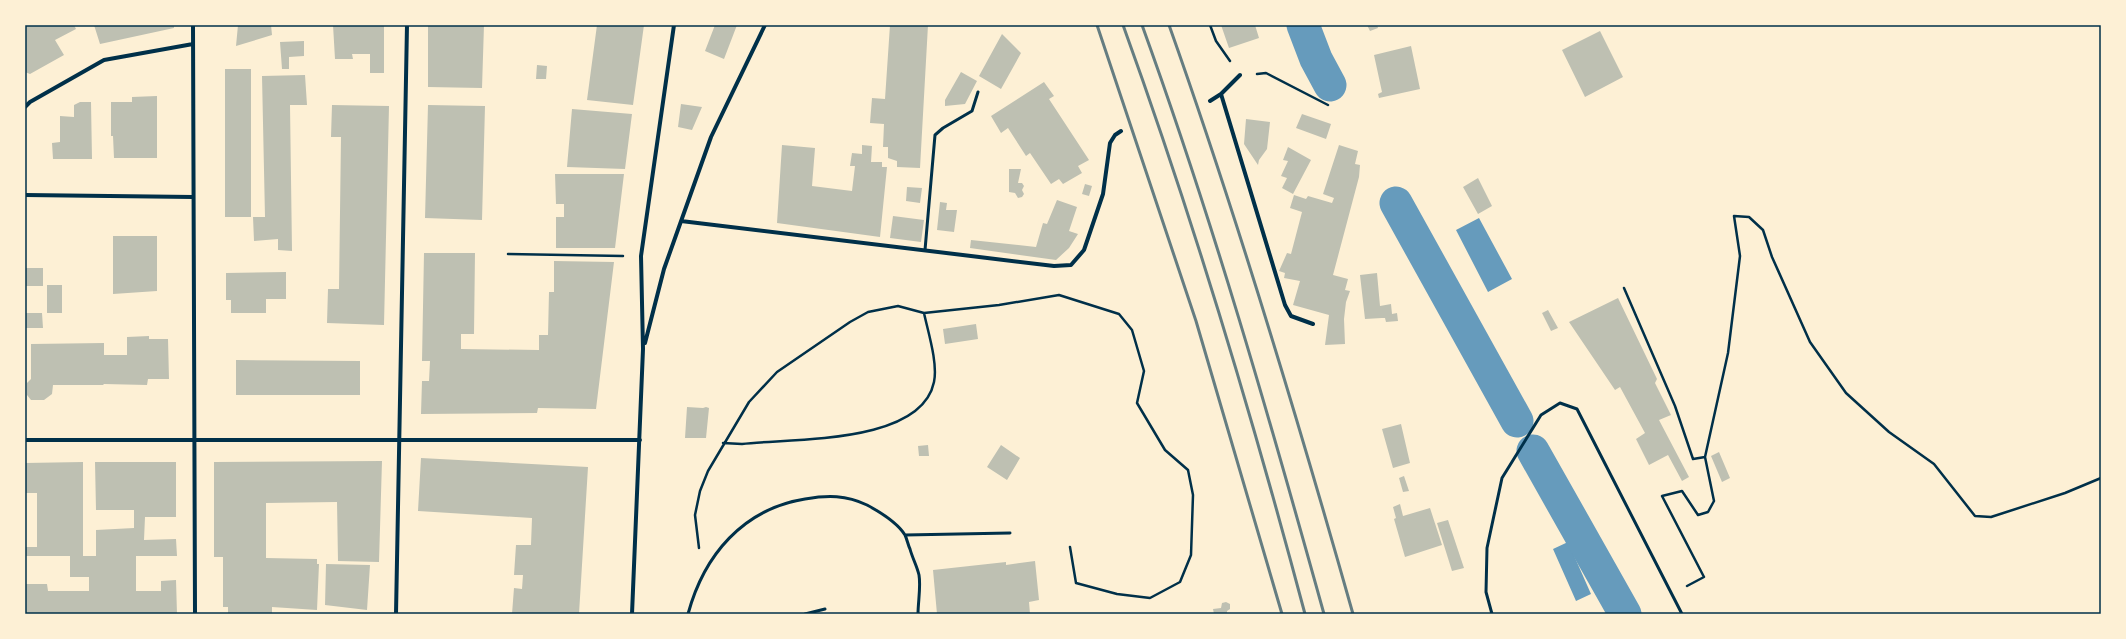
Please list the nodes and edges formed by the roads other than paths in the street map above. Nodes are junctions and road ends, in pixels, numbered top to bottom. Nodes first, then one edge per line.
1 (192, 25) edge
2 (407, 25) edge
3 (674, 25) edge
4 (766, 25) edge
5 (193, 44) junction
6 (1240, 75) road end
7 (978, 92) dead end
8 (1221, 94) junction
9 (1210, 101) dead end
10 (25, 107) edge
11 (1121, 131) dead end
12 (25, 195) edge
13 (193, 197) junction
14 (681, 221) junction
15 (926, 250) junction
16 (1313, 324) dead end
17 (643, 349) junction
18 (195, 438) junction
19 (25, 440) edge
20 (640, 440) junction
21 (400, 441) junction
22 (1010, 533) dead end
23 (905, 535) junction
24 (826, 609) dead end
25 (195, 614) edge
26 (396, 614) edge
27 (632, 614) edge
28 (688, 614) edge
29 (805, 614) edge
30 (918, 614) edge
31 (1492, 614) edge
32 (1682, 614) edge

1 - 5 street
2 - 21 street
3 - 17 street
4 - 14 street
5 - 10 street
5 - 13 street
6 - 8 street
7 - 15 lane
8 - 9 street
8 - 16 street
11 - 15 street
12 - 13 street
13 - 18 street
14 - 15 street
14 - 17 street
17 - 20 street
18 - 19 street
18 - 21 street
18 - 25 street
20 - 21 street
20 - 27 street
21 - 26 street
22 - 23 lane
23 - 28 lane
23 - 30 lane
24 - 29 lane
31 - 32 lane

